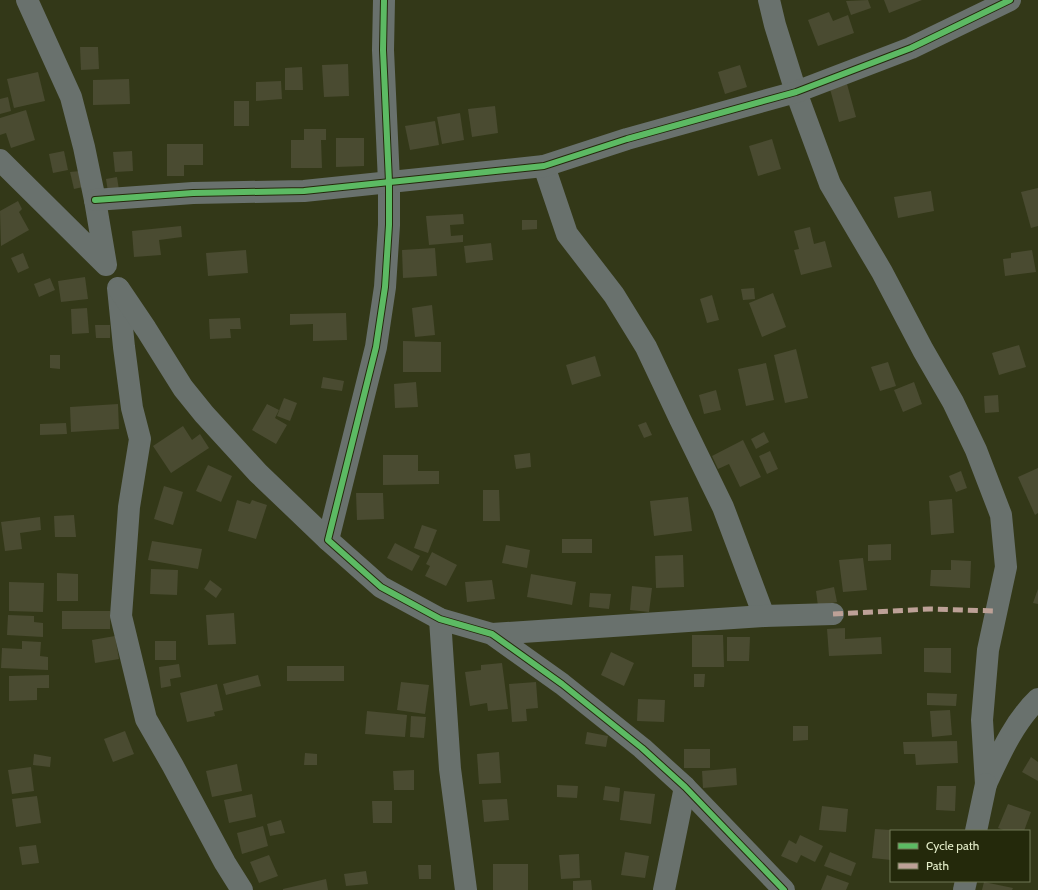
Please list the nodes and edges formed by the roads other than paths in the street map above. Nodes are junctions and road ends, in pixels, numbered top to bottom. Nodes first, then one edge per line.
1 (27, 0) edge
2 (384, 0) edge
3 (769, 0) edge
4 (1010, 0) edge
5 (796, 92) junction
6 (0, 160) edge
7 (544, 166) junction
8 (389, 182) junction
9 (95, 200) junction
10 (106, 265) junction
11 (118, 288) junction
12 (328, 540) junction
13 (833, 614) dead end
14 (764, 616) junction
15 (440, 619) junction
16 (492, 634) junction
17 (1038, 699) edge
18 (986, 784) junction
19 (685, 787) junction
20 (976, 830) edge
21 (242, 890) edge
22 (466, 890) edge
23 (664, 890) edge
24 (784, 890) edge

1 - 9 street
2 - 8 street
3 - 5 street
4 - 5 street
5 - 7 street
5 - 18 street
6 - 10 street
7 - 8 street
7 - 14 street
8 - 9 street
8 - 12 street
9 - 10 street
10 - 11 street
11 - 12 street
11 - 21 street
12 - 15 street
13 - 14 street
14 - 16 street
15 - 16 street
15 - 22 street
16 - 19 street
17 - 18 street
18 - 20 street
19 - 23 street
19 - 24 street

